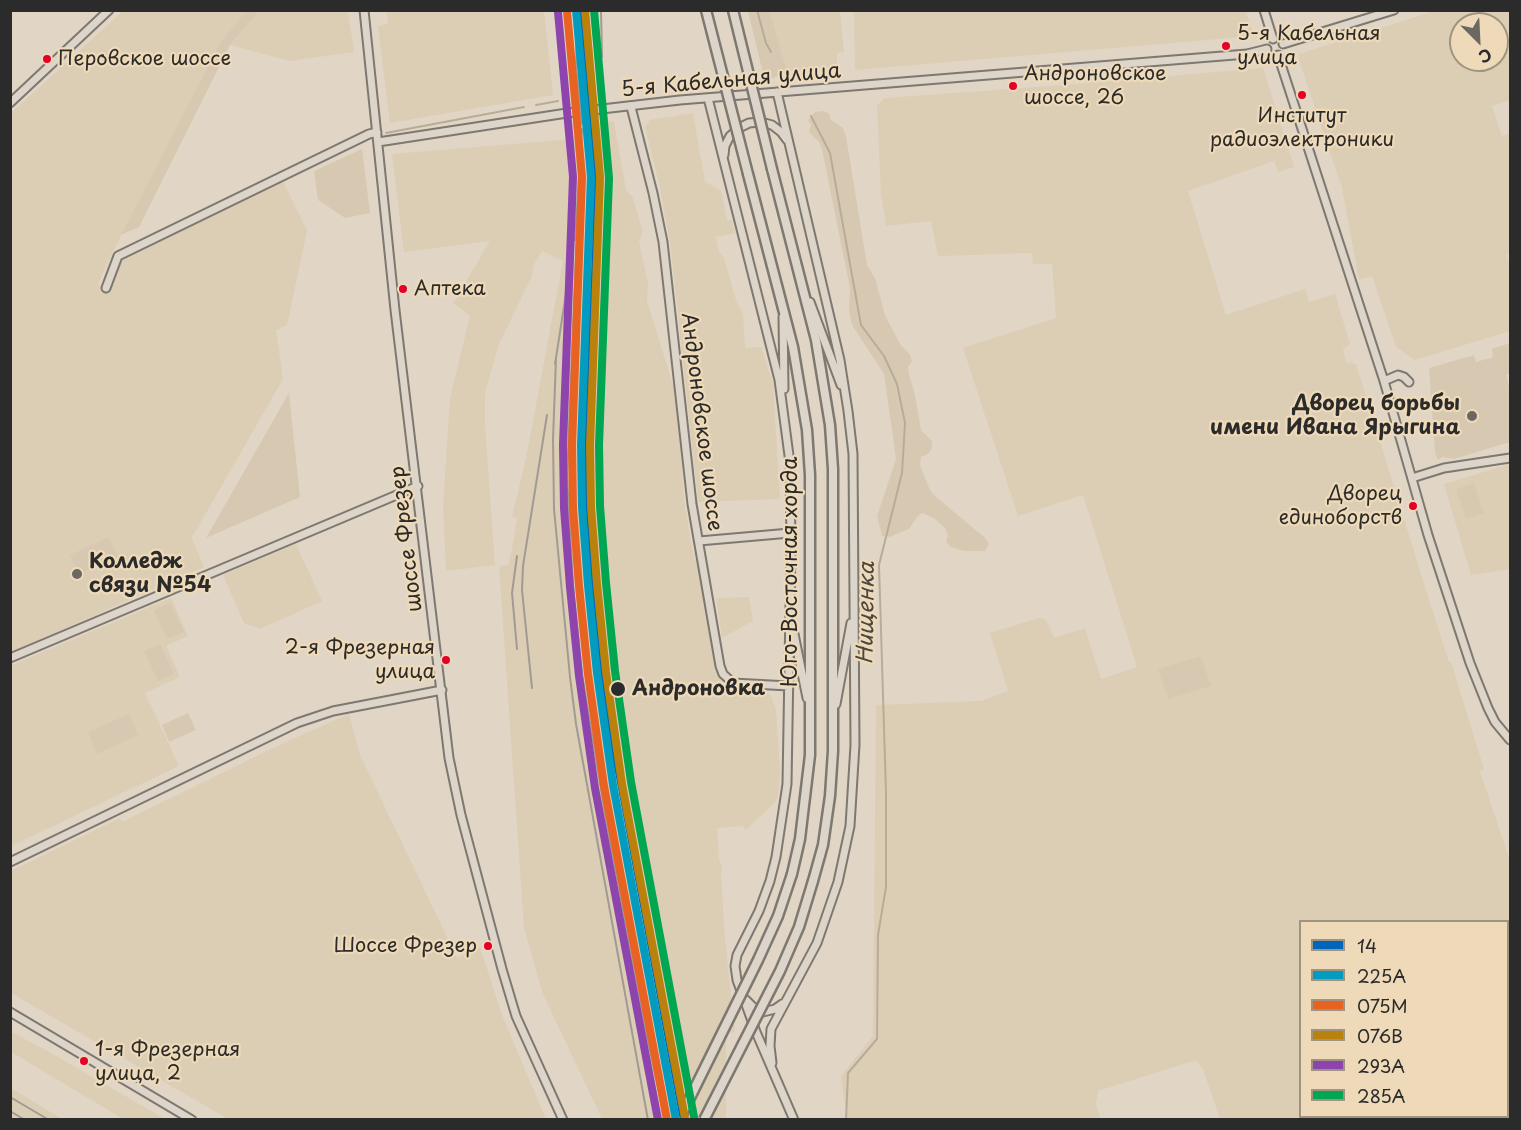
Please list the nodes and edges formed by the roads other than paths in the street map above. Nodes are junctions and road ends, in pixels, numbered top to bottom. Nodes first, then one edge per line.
1 (109, 10) edge
2 (364, 10) edge
3 (706, 10) edge
4 (733, 10) edge
5 (1264, 10) edge
6 (1394, 10) edge
7 (1273, 39) junction
8 (1283, 44) junction
9 (1268, 49) junction
10 (1278, 55) junction
11 (777, 92) junction
12 (708, 98) junction
13 (10, 103) edge
14 (632, 107) junction
15 (377, 132) junction
16 (378, 142) junction
17 (790, 147) junction
18 (725, 163) junction
19 (798, 270) junction
20 (106, 288) dead end
21 (783, 308) junction
22 (1384, 381) junction
23 (1409, 382) dead end
24 (847, 401) junction
25 (784, 413) junction
26 (1510, 458) edge
27 (1412, 478) junction
28 (418, 486) junction
29 (790, 533) junction
30 (699, 541) junction
31 (854, 606) junction
32 (789, 609) junction
33 (10, 658) edge
34 (789, 686) junction
35 (442, 690) junction
36 (810, 711) junction
37 (833, 721) junction
38 (1510, 740) edge
39 (10, 861) edge
40 (744, 998) junction
41 (786, 1001) junction
42 (10, 1012) edge
43 (773, 1073) junction
44 (192, 1119) edge
45 (563, 1119) edge
46 (678, 1119) edge
47 (704, 1119) edge
48 (794, 1119) edge

1 - 13 street
2 - 15 street, шоссе Фрезер
3 - 21 main road, Юго-Восточная хорда, bridge
4 - 19 main road, Юго-Восточная хорда, bridge
5 - 7 street
6 - 8 street
7 - 8 street
7 - 9 street
8 - 10 street
9 - 10 street
9 - 11 street, 5-я Кабельная улица
10 - 22 street
11 - 12 street, 5-я Кабельная улица
11 - 17 street
12 - 14 street, 5-я Кабельная улица
12 - 18 street
14 - 16 street, 5-я Кабельная улица
14 - 30 street, Андроновское шоссе
15 - 16 street, шоссе Фрезер
15 - 20 street
16 - 28 street, шоссе Фрезер
17 - 18 street
17 - 24 street
18 - 25 street
19 - 24 street
19 - 37 main road, Юго-Восточная хорда
21 - 25 street
21 - 36 main road, Юго-Восточная хорда
22 - 23 street
22 - 27 street
24 - 31 street
25 - 29 street
26 - 27 street
27 - 38 street
28 - 33 street
28 - 35 street, шоссе Фрезер
29 - 30 street
29 - 32 street
30 - 34 street, Андроновское шоссе
31 - 37 street
31 - 41 street
32 - 34 street
32 - 36 street
34 - 40 street
35 - 39 street
35 - 45 street, шоссе Фрезер
36 - 46 main road, Юго-Восточная хорда, bridge
37 - 47 main road, Юго-Восточная хорда, bridge
40 - 41 street
40 - 43 street
41 - 43 street
42 - 44 street
43 - 48 street

